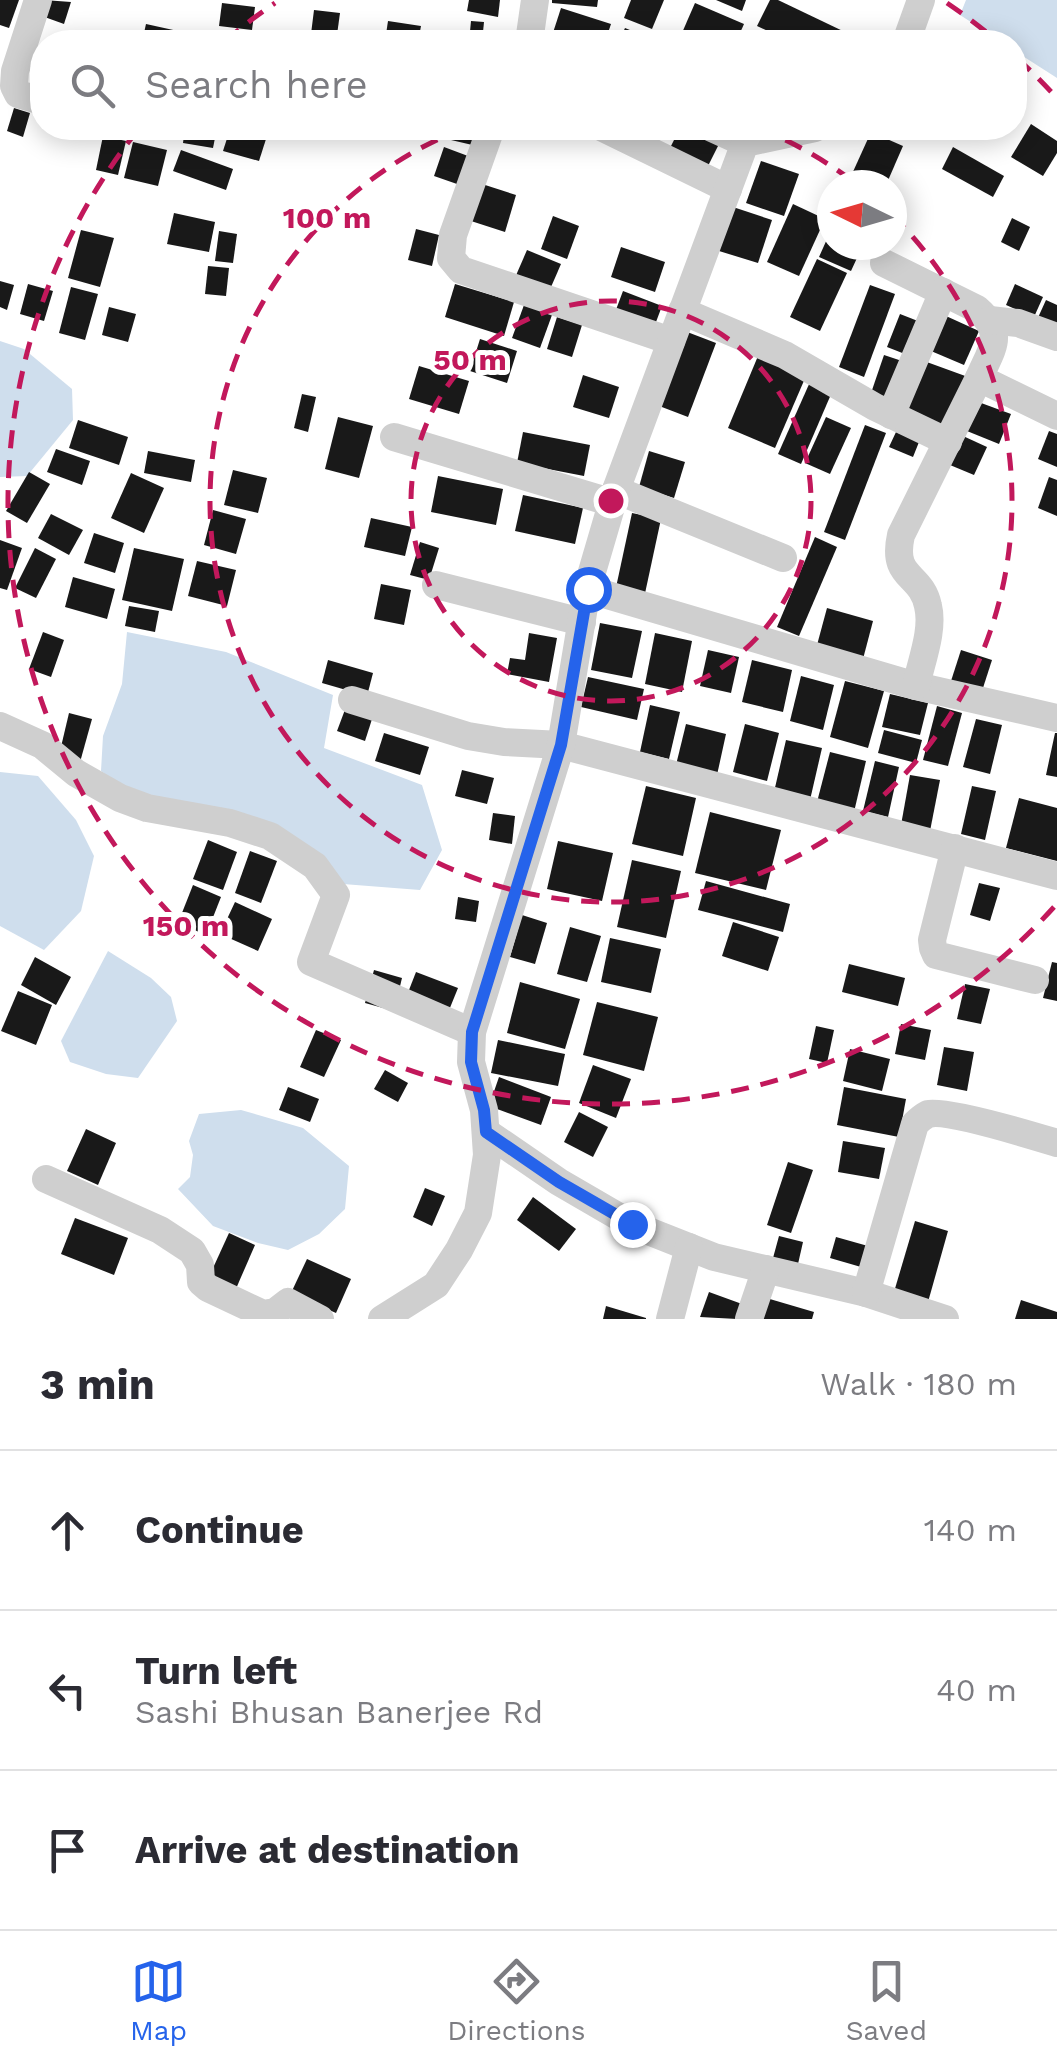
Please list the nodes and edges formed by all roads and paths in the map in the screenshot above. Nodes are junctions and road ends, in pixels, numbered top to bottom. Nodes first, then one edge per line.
1 (38, 0) edge
2 (534, 0) edge
3 (920, 0) edge
4 (530, 30) edge
5 (910, 30) edge
6 (30, 98) edge
7 (487, 140) edge
8 (628, 140) edge
9 (740, 140) edge
10 (755, 140) edge
11 (745, 142) junction
12 (728, 189) junction
13 (884, 263) dead end
14 (943, 292) junction
15 (682, 311) junction
16 (990, 320) junction
17 (1057, 337) edge
18 (671, 341) junction
19 (979, 378) junction
20 (892, 415) junction
21 (1057, 416) edge
22 (394, 437) dead end
23 (948, 442) junction
24 (614, 496) junction
25 (783, 558) dead end
26 (436, 585) dead end
27 (588, 589) junction
28 (582, 622) junction
29 (916, 686) junction
30 (352, 700) dead end
31 (1057, 718) edge
32 (0, 726) edge
33 (561, 745) junction
34 (955, 848) junction
35 (1057, 876) edge
36 (1034, 980) dead end
37 (472, 1032) junction
38 (486, 1132) junction
39 (1057, 1143) edge
40 (46, 1178) dead end
41 (689, 1247) junction
42 (766, 1269) junction
43 (881, 1305) edge
44 (320, 1319) edge
45 (382, 1319) edge
46 (670, 1319) edge
47 (749, 1319) edge
48 (945, 1319) edge

1 - 6 street
2 - 4 street
3 - 5 street
7 - 18 street
8 - 12 street
9 - 11 street
10 - 11 street
11 - 12 street
12 - 15 street
13 - 14 street
14 - 16 street
14 - 20 street
15 - 18 street
15 - 20 street
16 - 17 street
16 - 19 street
18 - 24 street
19 - 21 street
19 - 23 street
20 - 23 street
22 - 24 street
23 - 29 street
24 - 25 street
24 - 27 street
26 - 28 street
27 - 28 street
27 - 29 street
28 - 33 street
29 - 31 street
30 - 33 street
32 - 37 street
33 - 34 street
33 - 37 street
34 - 35 street
34 - 36 street
37 - 38 street
38 - 41 street
38 - 45 street
39 - 43 street
40 - 44 street
41 - 42 street
41 - 46 street
42 - 43 street
42 - 47 street
43 - 48 street

